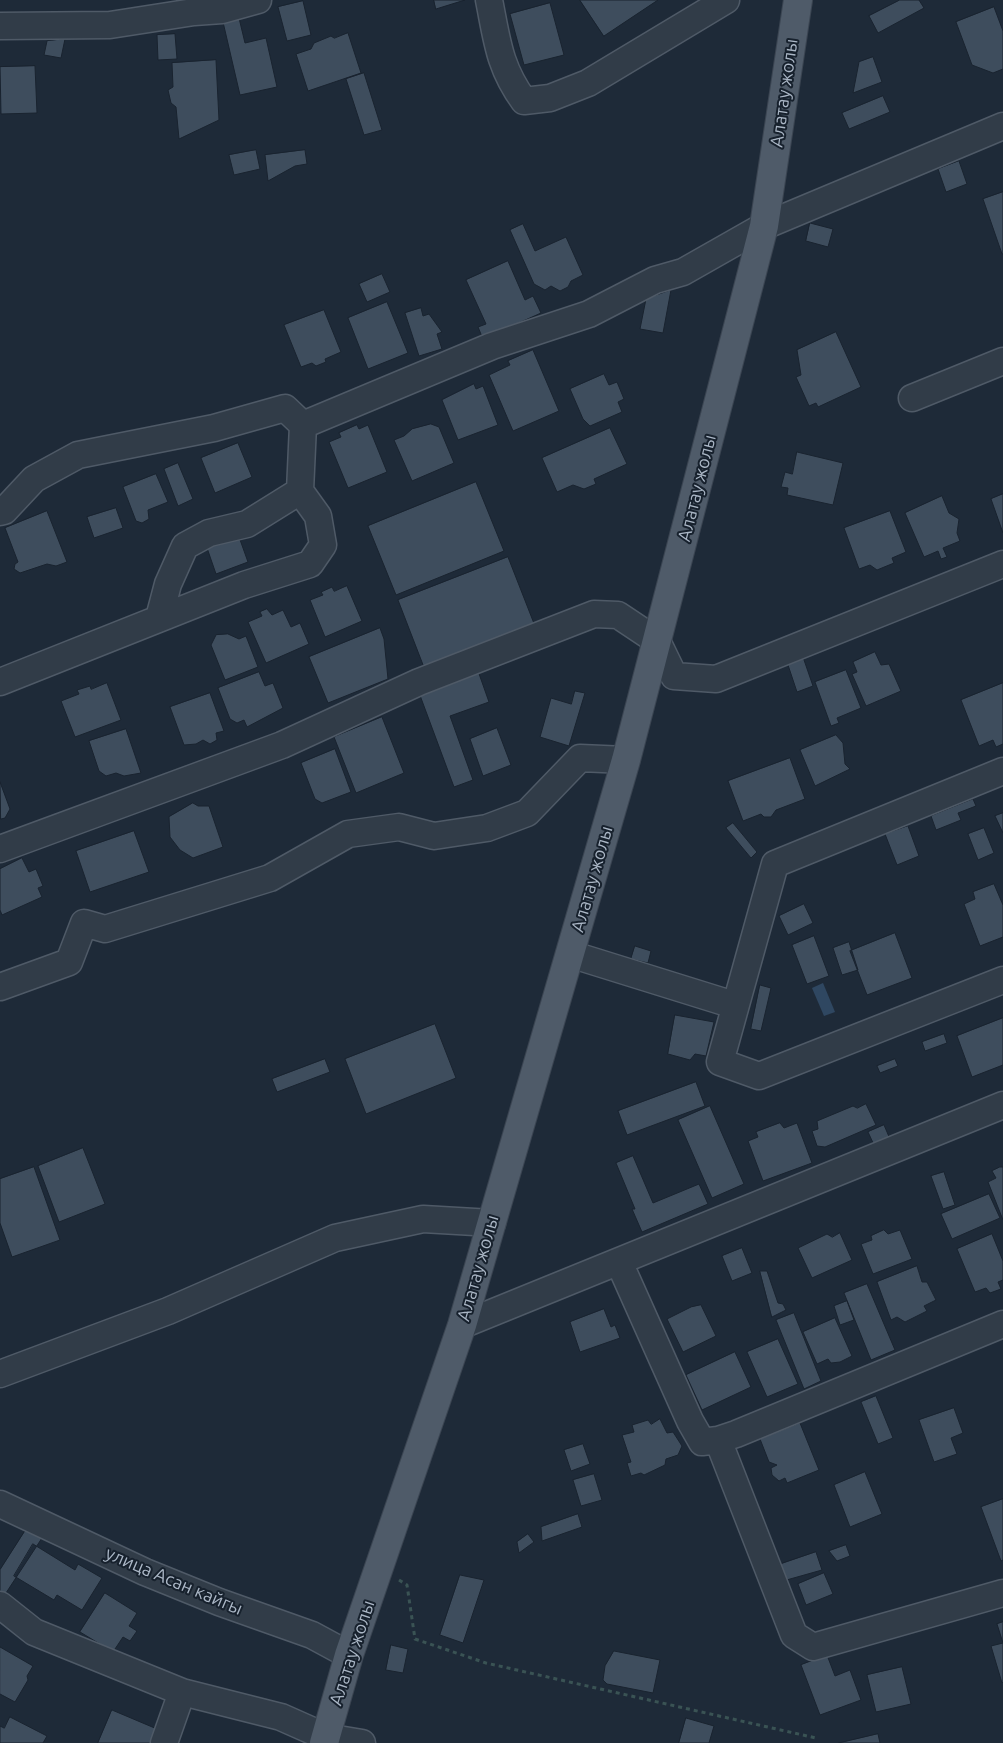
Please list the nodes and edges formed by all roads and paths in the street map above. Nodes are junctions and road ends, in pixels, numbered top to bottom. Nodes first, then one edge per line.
1 (258, 0) edge
2 (489, 0) edge
3 (726, 0) edge
4 (798, 0) edge
5 (0, 26) edge
6 (1003, 126) edge
7 (764, 226) junction
8 (1003, 361) edge
9 (912, 398) dead end
10 (303, 425) junction
11 (300, 491) junction
12 (0, 512) edge
13 (1003, 564) edge
14 (159, 618) junction
15 (657, 641) junction
16 (0, 682) edge
17 (626, 760) junction
18 (1003, 771) edge
19 (0, 849) edge
20 (570, 954) junction
21 (1003, 980) edge
22 (0, 987) edge
23 (734, 1005) junction
24 (1003, 1105) edge
25 (492, 1223) junction
26 (619, 1262) junction
27 (1003, 1324) edge
28 (462, 1325) junction
29 (0, 1374) edge
30 (718, 1440) junction
31 (0, 1504) edge
32 (379, 1570) junction
33 (1003, 1593) edge
34 (0, 1606) edge
35 (349, 1655) junction
36 (182, 1692) junction
37 (816, 1738) dead end
38 (325, 1740) edge
39 (164, 1743) edge
40 (362, 1743) edge

1 - 5 street
2 - 3 street
4 - 7 main road, Алатау жолы
6 - 7 street
7 - 10 street
7 - 15 main road, Алатау жолы
8 - 9 street
10 - 11 street
10 - 12 street
11 - 14 street
11 - 14 street
13 - 15 street
14 - 16 street
15 - 17 main road, Алатау жолы
15 - 19 street
17 - 20 main road, Алатау жолы
17 - 22 street
18 - 23 street
20 - 23 street
20 - 25 main road, Алатау жолы
21 - 23 street
24 - 26 street
25 - 28 main road, Алатау жолы
25 - 29 street
26 - 28 street
26 - 30 street
27 - 30 street
28 - 32 main road, Алатау жолы
30 - 33 street
31 - 35 street, улица Асан кайгы
32 - 35 main road, Алатау жолы
32 - 37 path
34 - 36 street
35 - 38 main road, Алатау жолы
36 - 38 street
36 - 39 street
38 - 40 street

